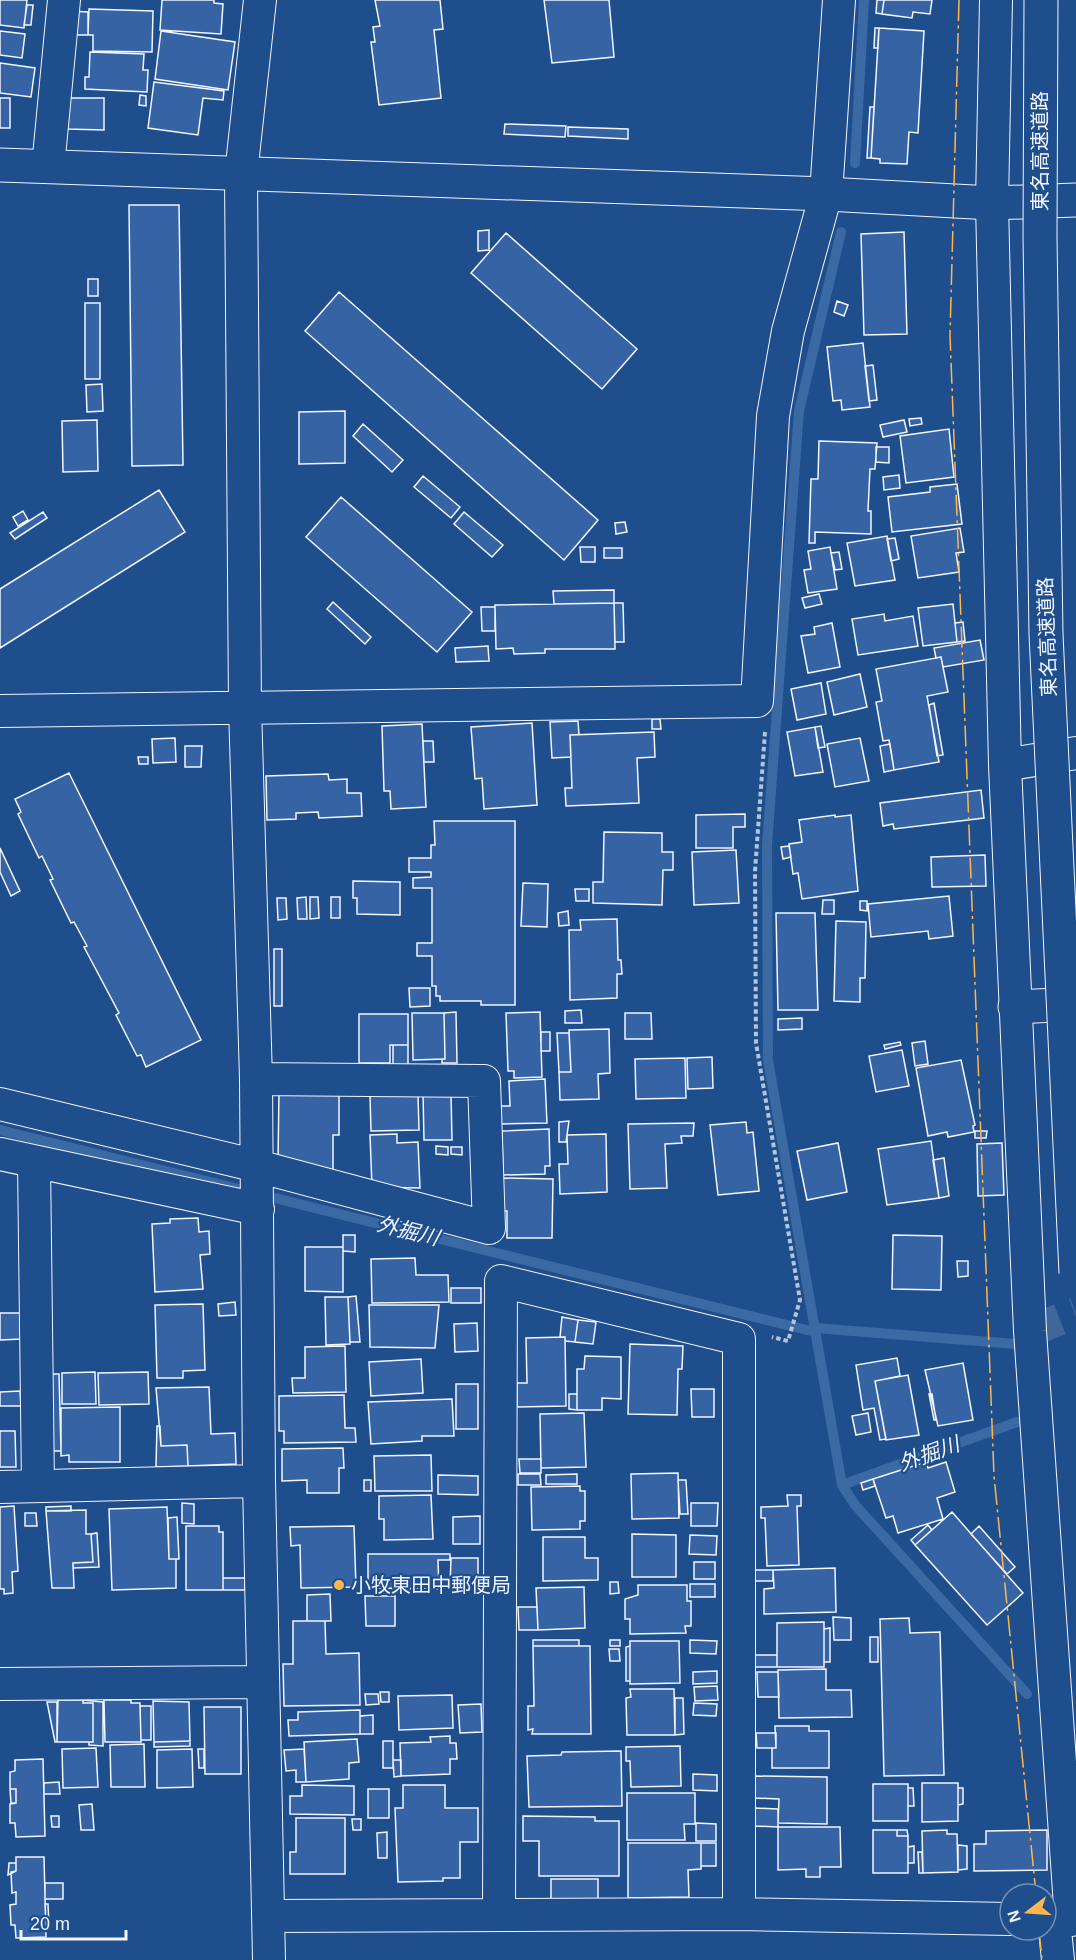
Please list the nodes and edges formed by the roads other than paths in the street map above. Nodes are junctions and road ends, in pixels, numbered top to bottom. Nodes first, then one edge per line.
1 (64, 0) edge
2 (260, 0) edge
3 (839, 0) edge
4 (996, 0) edge
5 (1041, 0) edge
6 (0, 165) edge
7 (48, 166) junction
8 (242, 174) junction
9 (826, 194) junction
10 (1076, 200) edge
11 (992, 203) junction
12 (245, 707) junction
13 (0, 711) edge
14 (1076, 753) edge
15 (1005, 765) junction
16 (1076, 1005) edge
17 (1015, 1007) junction
18 (256, 1079) junction
19 (0, 1104) edge
20 (0, 1154) edge
21 (34, 1162) junction
22 (256, 1166) junction
23 (258, 1209) junction
24 (1076, 1273) edge
25 (259, 1481) junction
26 (38, 1486) junction
27 (0, 1487) edge
28 (263, 1682) junction
29 (0, 1684) edge
30 (739, 1914) junction
31 (499, 1915) junction
32 (268, 1916) junction
33 (998, 1919) edge
34 (1058, 1920) edge
35 (1054, 1942) edge
36 (269, 1960) edge
37 (1058, 1960) edge

1 - 7 street
2 - 8 street
3 - 9 street
4 - 11 street
5 - 24 main road, 東名高速道路, bridge
6 - 7 main road
7 - 8 main road
8 - 9 main road
8 - 12 street
9 - 11 main road
9 - 12 street
10 - 11 main road
11 - 15 street
12 - 13 street
12 - 18 street
14 - 15 street
15 - 17 street
16 - 17 main road
17 - 34 street
18 - 22 street
18 - 22 street
19 - 22 street
20 - 21 street
21 - 23 street
21 - 26 street
22 - 23 street
23 - 25 street
25 - 26 street
25 - 28 street
26 - 27 street
28 - 29 street
28 - 32 street
30 - 31 street
30 - 31 street
30 - 33 street
31 - 32 street
32 - 36 street
35 - 37 street

